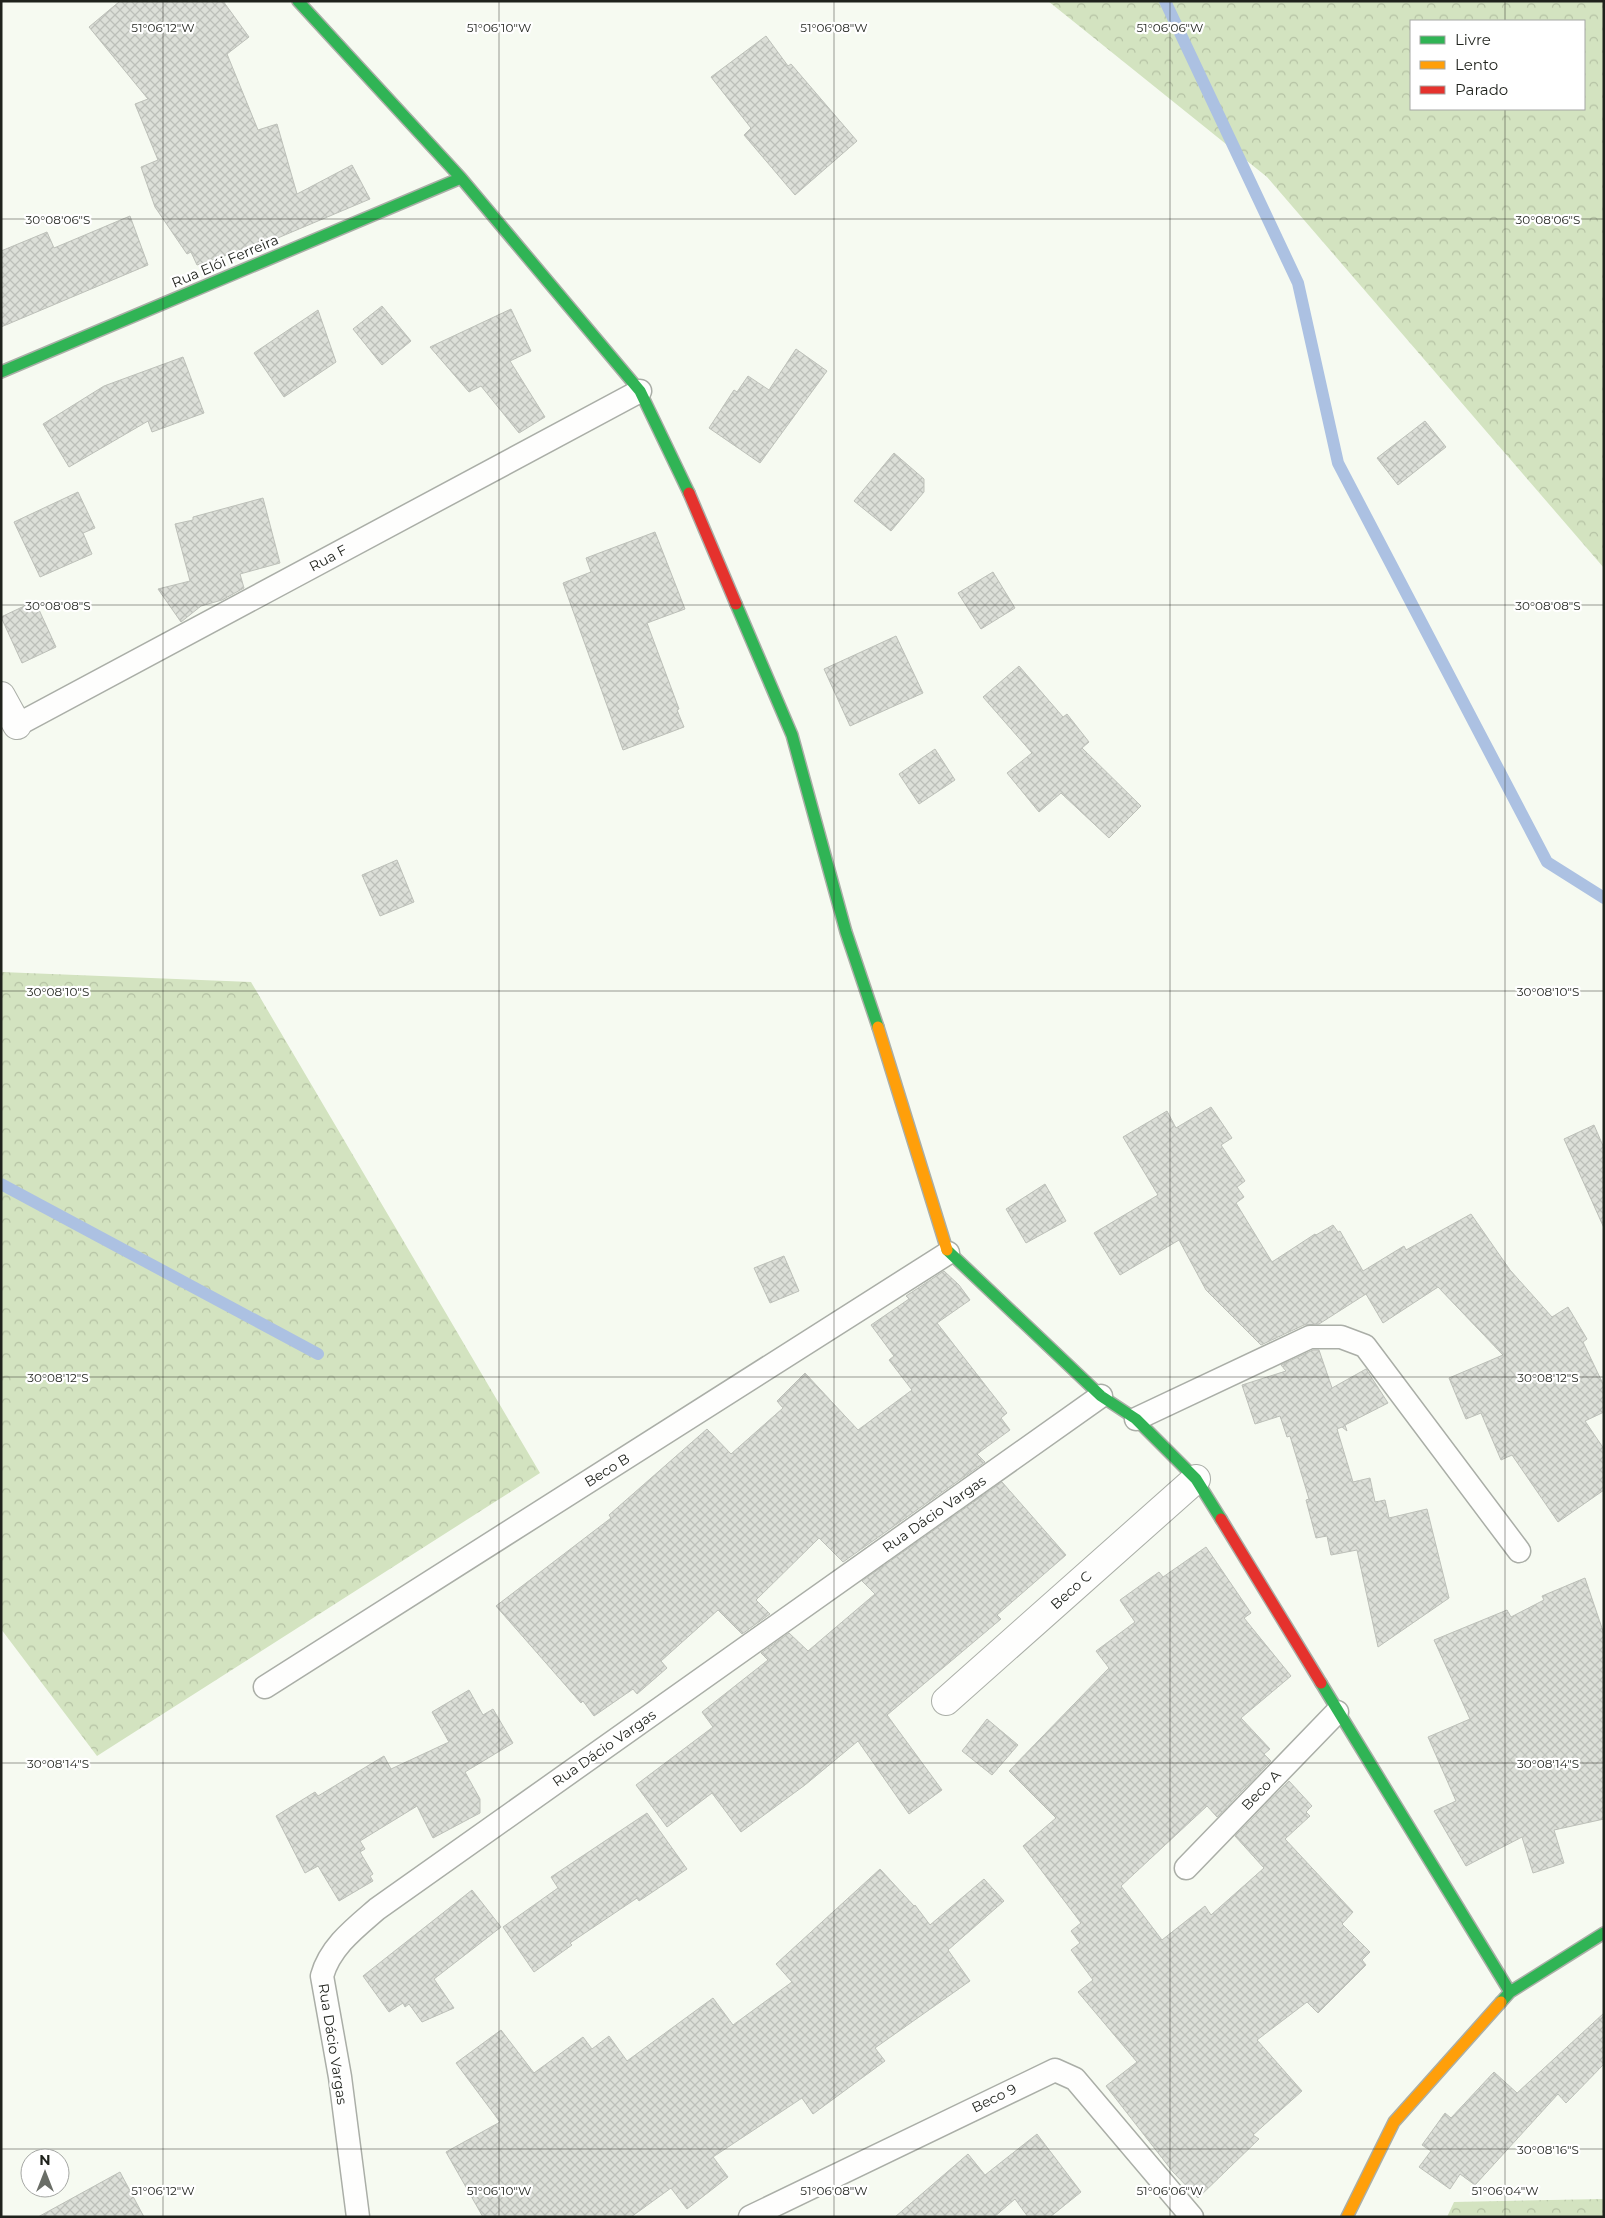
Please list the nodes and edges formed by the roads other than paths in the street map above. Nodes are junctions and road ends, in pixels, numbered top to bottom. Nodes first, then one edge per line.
1 (298, 1) edge
2 (461, 178) junction
3 (1, 372) edge
4 (640, 391) junction
5 (1, 696) edge
6 (17, 725) joint
7 (948, 1253) junction
8 (1101, 1396) junction
9 (1136, 1419) junction
10 (1196, 1479) junction
11 (1519, 1551) dead end
12 (265, 1687) dead end
13 (946, 1701) dead end
14 (1337, 1712) junction
15 (1186, 1868) dead end
16 (1604, 1933) edge
17 (1510, 1992) junction
18 (358, 2217) edge
19 (750, 2217) edge
20 (1192, 2217) edge
21 (1347, 2217) edge

1 - 2 street
2 - 3 street, Rua Elói Ferreira
2 - 4 street
4 - 6 lane, Rua F
4 - 7 street
5 - 6 street
7 - 8 street
7 - 12 lane, Beco B
8 - 9 street
8 - 18 lane, Rua Dácio Vargas
9 - 10 street
9 - 11 lane
10 - 13 street, Beco C
10 - 14 street
14 - 15 lane, Beco A
14 - 17 street
16 - 17 street
17 - 21 street
19 - 20 lane, Beco 9

